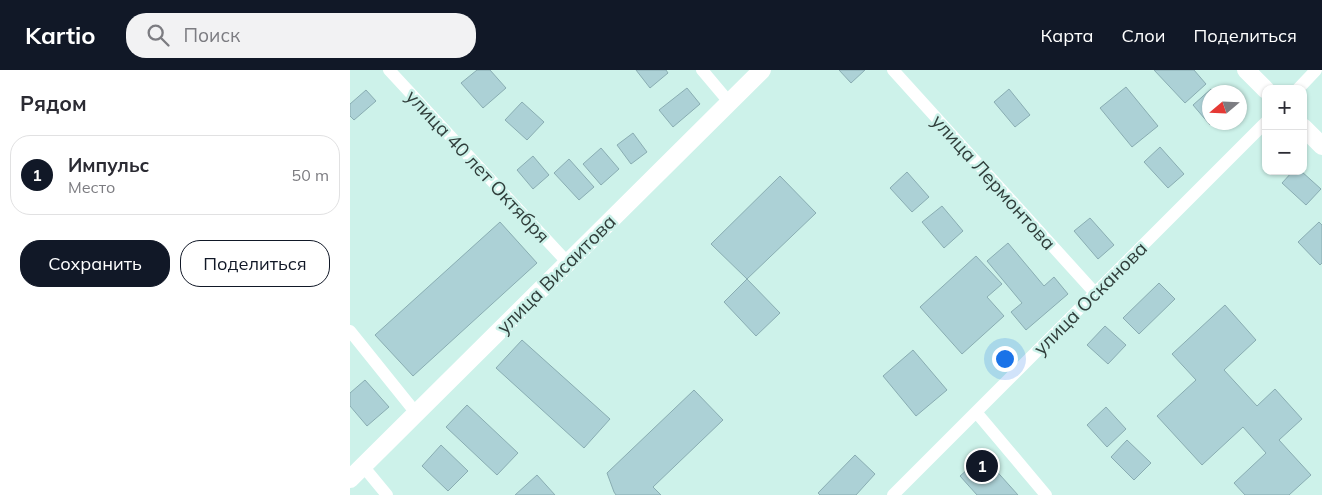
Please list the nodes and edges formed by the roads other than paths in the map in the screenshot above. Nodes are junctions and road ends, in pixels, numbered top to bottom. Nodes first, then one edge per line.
1 (389, 70) edge
2 (702, 70) edge
3 (762, 70) edge
4 (893, 70) edge
5 (1246, 70) edge
6 (1316, 70) edge
7 (1302, 85) edge
8 (1262, 86) edge
9 (729, 102) junction
10 (1262, 126) edge
11 (1306, 130) edge
12 (1322, 146) edge
13 (568, 263) junction
14 (1095, 293) junction
15 (350, 331) edge
16 (976, 412) junction
17 (416, 414) junction
18 (363, 466) junction
19 (350, 479) edge
20 (387, 495) edge
21 (893, 495) edge
22 (1046, 495) edge

1 - 13 street, улица 40 лет Октября
2 - 9 street
3 - 9 street, улица Висаитова
4 - 14 street, улица Лермонтова
5 - 8 street
6 - 7 street
9 - 13 street, улица Висаитова
10 - 14 street, улица Осканова
11 - 12 street
13 - 17 street, улица Висаитова
14 - 16 street, улица Осканова
15 - 17 street
16 - 21 street, улица Осканова
16 - 22 street
17 - 18 street, улица Висаитова
18 - 19 street, улица Висаитова
18 - 20 street

